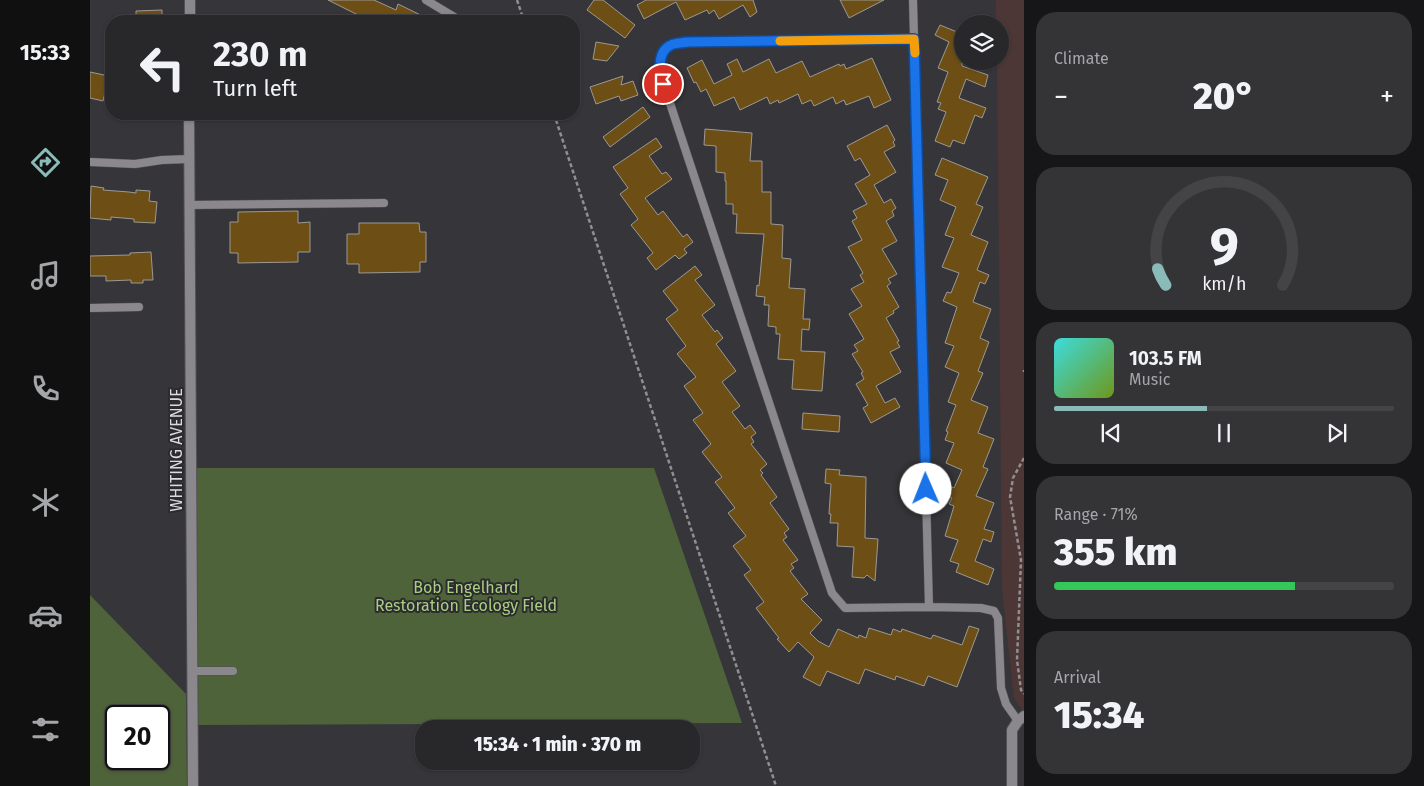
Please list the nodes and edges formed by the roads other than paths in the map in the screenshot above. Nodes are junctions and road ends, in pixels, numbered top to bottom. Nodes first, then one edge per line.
1 (190, 0) edge
2 (426, 0) edge
3 (913, 0) edge
4 (190, 15) edge
5 (451, 15) edge
6 (914, 39) junction
7 (189, 120) edge
8 (189, 159) junction
9 (90, 162) edge
10 (384, 203) dead end
11 (189, 205) junction
12 (139, 307) dead end
13 (90, 308) edge
14 (929, 607) junction
15 (192, 671) junction
16 (233, 671) dead end
17 (1021, 718) edge
18 (193, 786) edge
19 (1012, 786) edge

1 - 4 street
2 - 5 lane
3 - 6 lane
6 - 14 lane
6 - 14 lane
7 - 8 street, WHITING AVENUE
8 - 9 lane
8 - 11 street, WHITING AVENUE
10 - 11 lane
11 - 15 street, WHITING AVENUE
12 - 13 lane
14 - 17 lane
15 - 16 lane
15 - 18 street, WHITING AVENUE
17 - 19 street

